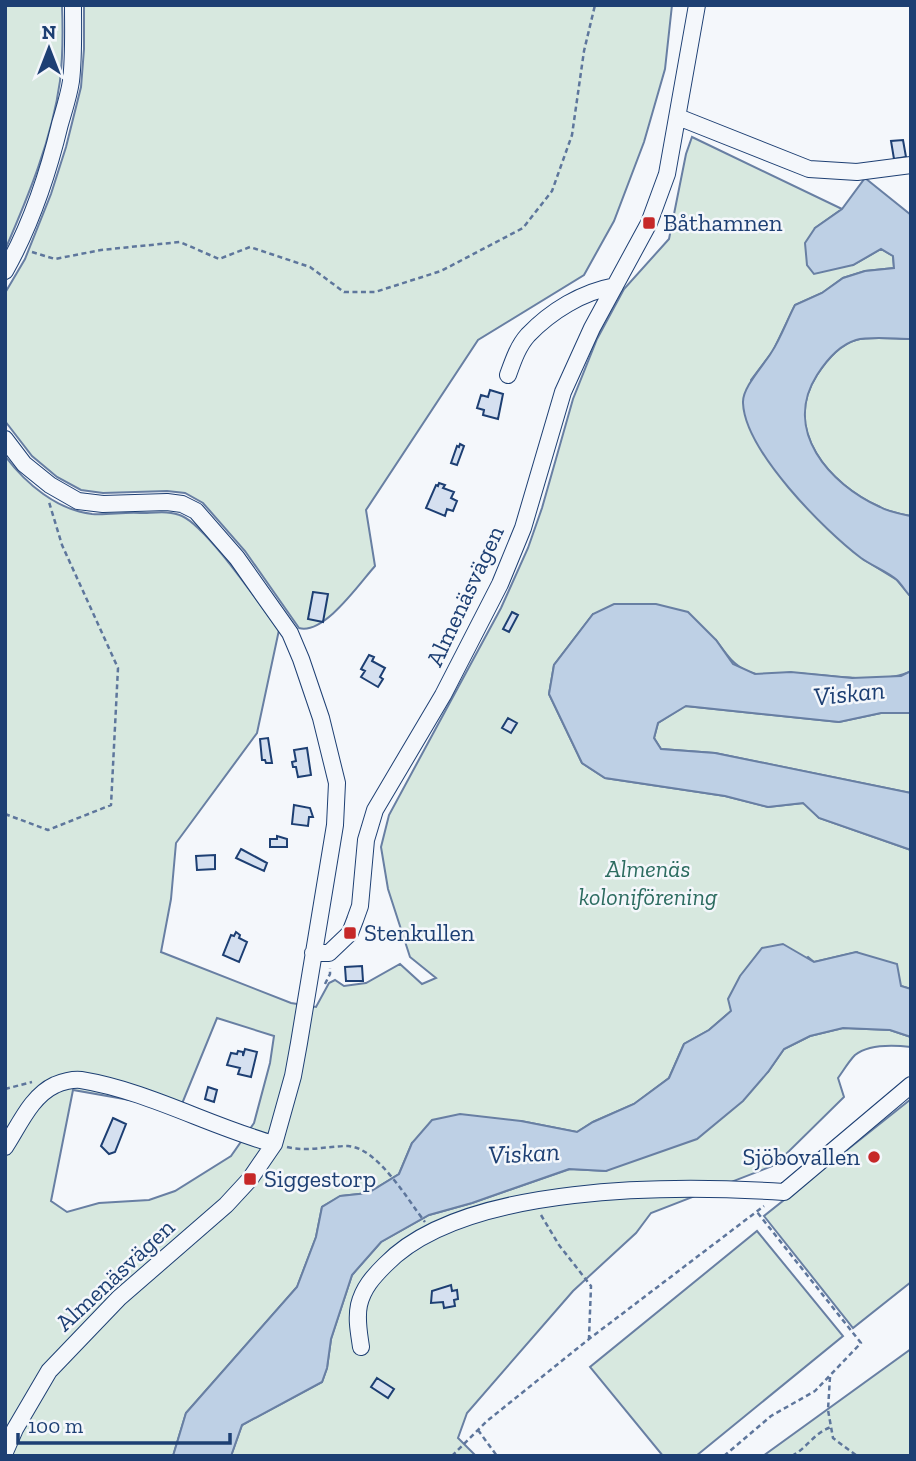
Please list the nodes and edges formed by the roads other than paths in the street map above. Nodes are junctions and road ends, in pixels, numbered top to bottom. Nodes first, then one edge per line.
1 (73, 5) edge
2 (697, 5) edge
3 (678, 117) junction
4 (911, 165) edge
5 (5, 271) edge
6 (615, 286) junction
7 (508, 375) dead end
8 (5, 439) edge
9 (313, 953) junction
10 (911, 1085) edge
11 (274, 1144) junction
12 (5, 1147) edge
13 (361, 1347) dead end
14 (5, 1452) edge

1 - 5 street
2 - 3 street, Almenäsvägen
3 - 4 street
3 - 6 street, Almenäsvägen
6 - 7 street
6 - 9 street, Almenäsvägen
8 - 9 street
9 - 11 street, Almenäsvägen
10 - 13 street
11 - 12 street
11 - 14 street, Almenäsvägen

